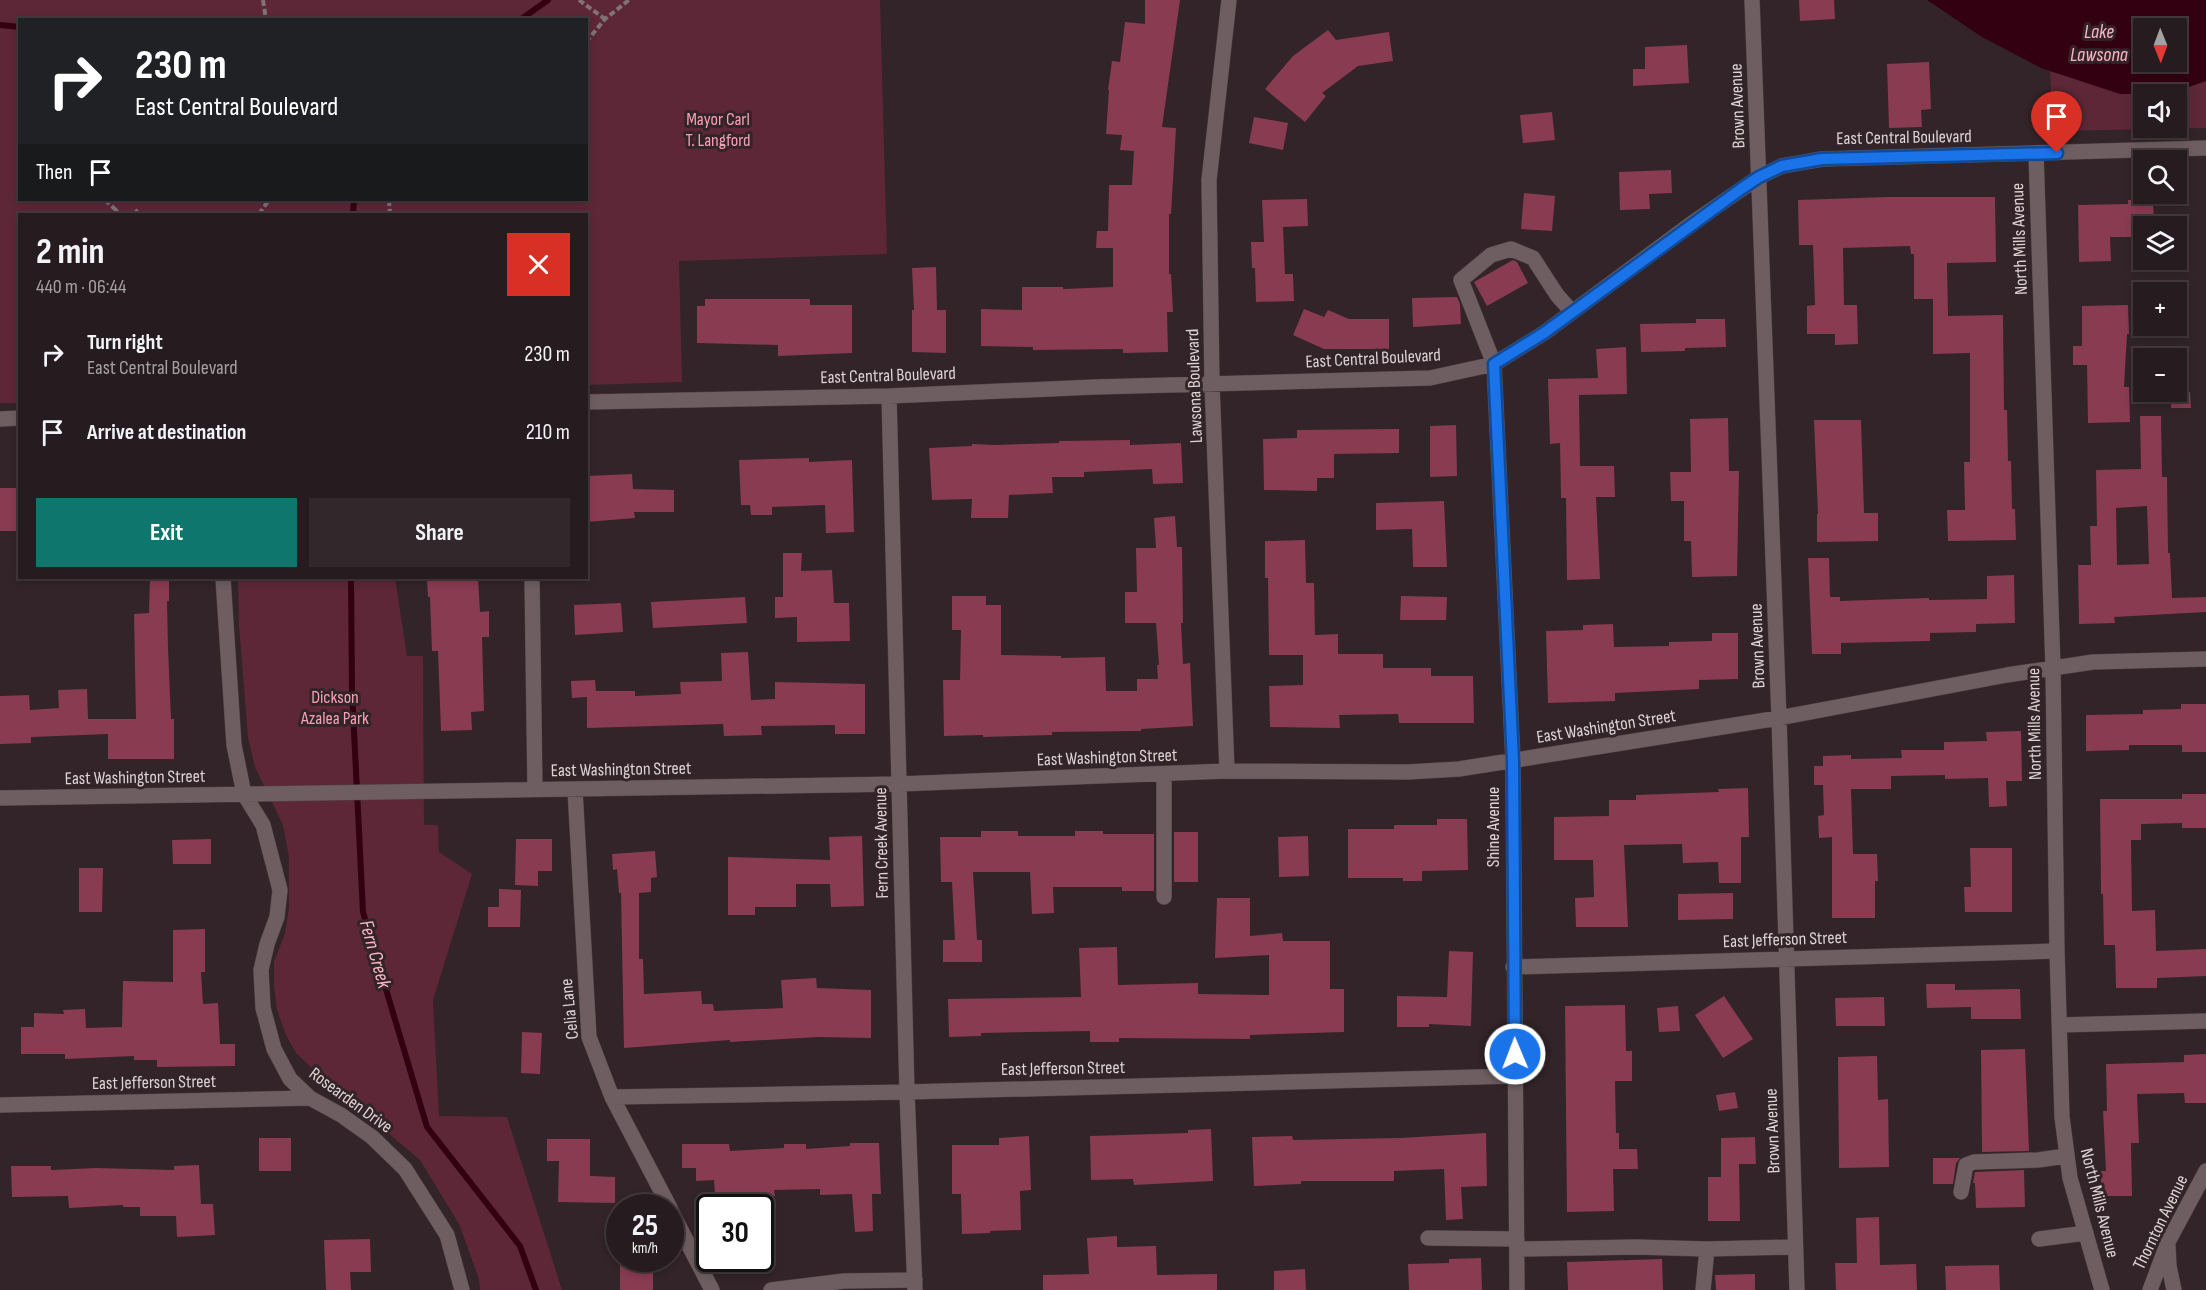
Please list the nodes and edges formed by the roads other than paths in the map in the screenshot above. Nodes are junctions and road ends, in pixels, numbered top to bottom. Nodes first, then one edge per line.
1 (1229, 0) edge
2 (1752, 0) edge
3 (2206, 148) edge
4 (2036, 153) junction
5 (1759, 177) junction
6 (1572, 312) junction
7 (1494, 364) junction
8 (1212, 384) junction
9 (889, 396) junction
10 (588, 402) edge
11 (18, 418) edge
12 (0, 419) edge
13 (223, 579) edge
14 (532, 579) edge
15 (2206, 659) edge
16 (2053, 668) junction
17 (1779, 718) junction
18 (1513, 761) junction
19 (1227, 771) junction
20 (1164, 774) junction
21 (899, 784) junction
22 (535, 790) junction
23 (575, 790) junction
24 (244, 794) junction
25 (0, 798) edge
26 (1164, 897) dead end
27 (2057, 951) junction
28 (1786, 959) junction
29 (1513, 968) junction
30 (2206, 1021) edge
31 (2060, 1026) junction
32 (1515, 1076) junction
33 (907, 1092) junction
34 (612, 1097) junction
35 (310, 1098) junction
36 (0, 1105) edge
37 (2066, 1156) junction
38 (2206, 1172) edge
39 (1961, 1192) dead end
40 (663, 1194) edge
41 (2086, 1233) junction
42 (684, 1235) edge
43 (1428, 1238) dead end
44 (2039, 1239) dead end
45 (2168, 1242) junction
46 (1517, 1244) junction
47 (1795, 1247) junction
48 (1707, 1250) junction
49 (915, 1285) edge
50 (462, 1290) edge
51 (712, 1290) edge
52 (771, 1290) edge
53 (1517, 1290) edge
54 (1703, 1290) edge
55 (1797, 1290) edge
56 (2102, 1290) edge
57 (2150, 1290) edge
58 (2174, 1290) edge

1 - 8 street, Lawsona Boulevard
2 - 5 street, Brown Avenue
3 - 4 street, East Central Boulevard
4 - 5 street, East Central Boulevard
4 - 16 street, North Mills Avenue
5 - 6 street, East Central Boulevard
5 - 17 street, Brown Avenue
6 - 7 street, East Central Boulevard
6 - 7 street, Shine Avenue
7 - 8 street, East Central Boulevard
7 - 18 street, Shine Avenue
8 - 9 street, East Central Boulevard
8 - 19 street, Lawsona Boulevard
9 - 10 street, East Central Boulevard
9 - 21 street, Fern Creek Avenue
11 - 12 street
13 - 24 street, Rosearden Drive
14 - 22 street
15 - 16 street, East Washington Street
16 - 17 street, East Washington Street
16 - 27 street, North Mills Avenue
17 - 18 street, East Washington Street
17 - 28 street, Brown Avenue
18 - 19 street, East Washington Street
18 - 29 street, Shine Avenue
19 - 20 street, East Washington Street
20 - 21 street, East Washington Street
20 - 26 street
21 - 23 street, East Washington Street
21 - 33 street, Fern Creek Avenue
22 - 23 street, East Washington Street
22 - 24 street, East Washington Street
23 - 34 street, Celia Lane
24 - 25 street, East Washington Street
24 - 35 street, Rosearden Drive
27 - 28 street, East Jefferson Street
27 - 31 street, North Mills Avenue
28 - 29 street, East Jefferson Street
28 - 47 street, Brown Avenue
29 - 32 street, Shine Avenue
30 - 31 street
31 - 37 street, North Mills Avenue
32 - 33 street, East Jefferson Street
32 - 46 street, Shine Avenue
33 - 34 street, East Jefferson Street
33 - 49 street, Fern Creek Avenue
34 - 40 street, Celia Lane
35 - 36 street, East Jefferson Street
35 - 50 street, Rosearden Drive
37 - 39 street
37 - 41 street, North Mills Avenue
38 - 45 street, Thornton Avenue
41 - 44 street
41 - 56 street, North Mills Avenue
42 - 51 street, Celia Lane
43 - 46 street
45 - 57 street, Thornton Avenue
45 - 58 street
46 - 48 street
46 - 53 street, Shine Avenue
47 - 48 street
47 - 55 street, Brown Avenue
48 - 54 street
49 - 52 street

